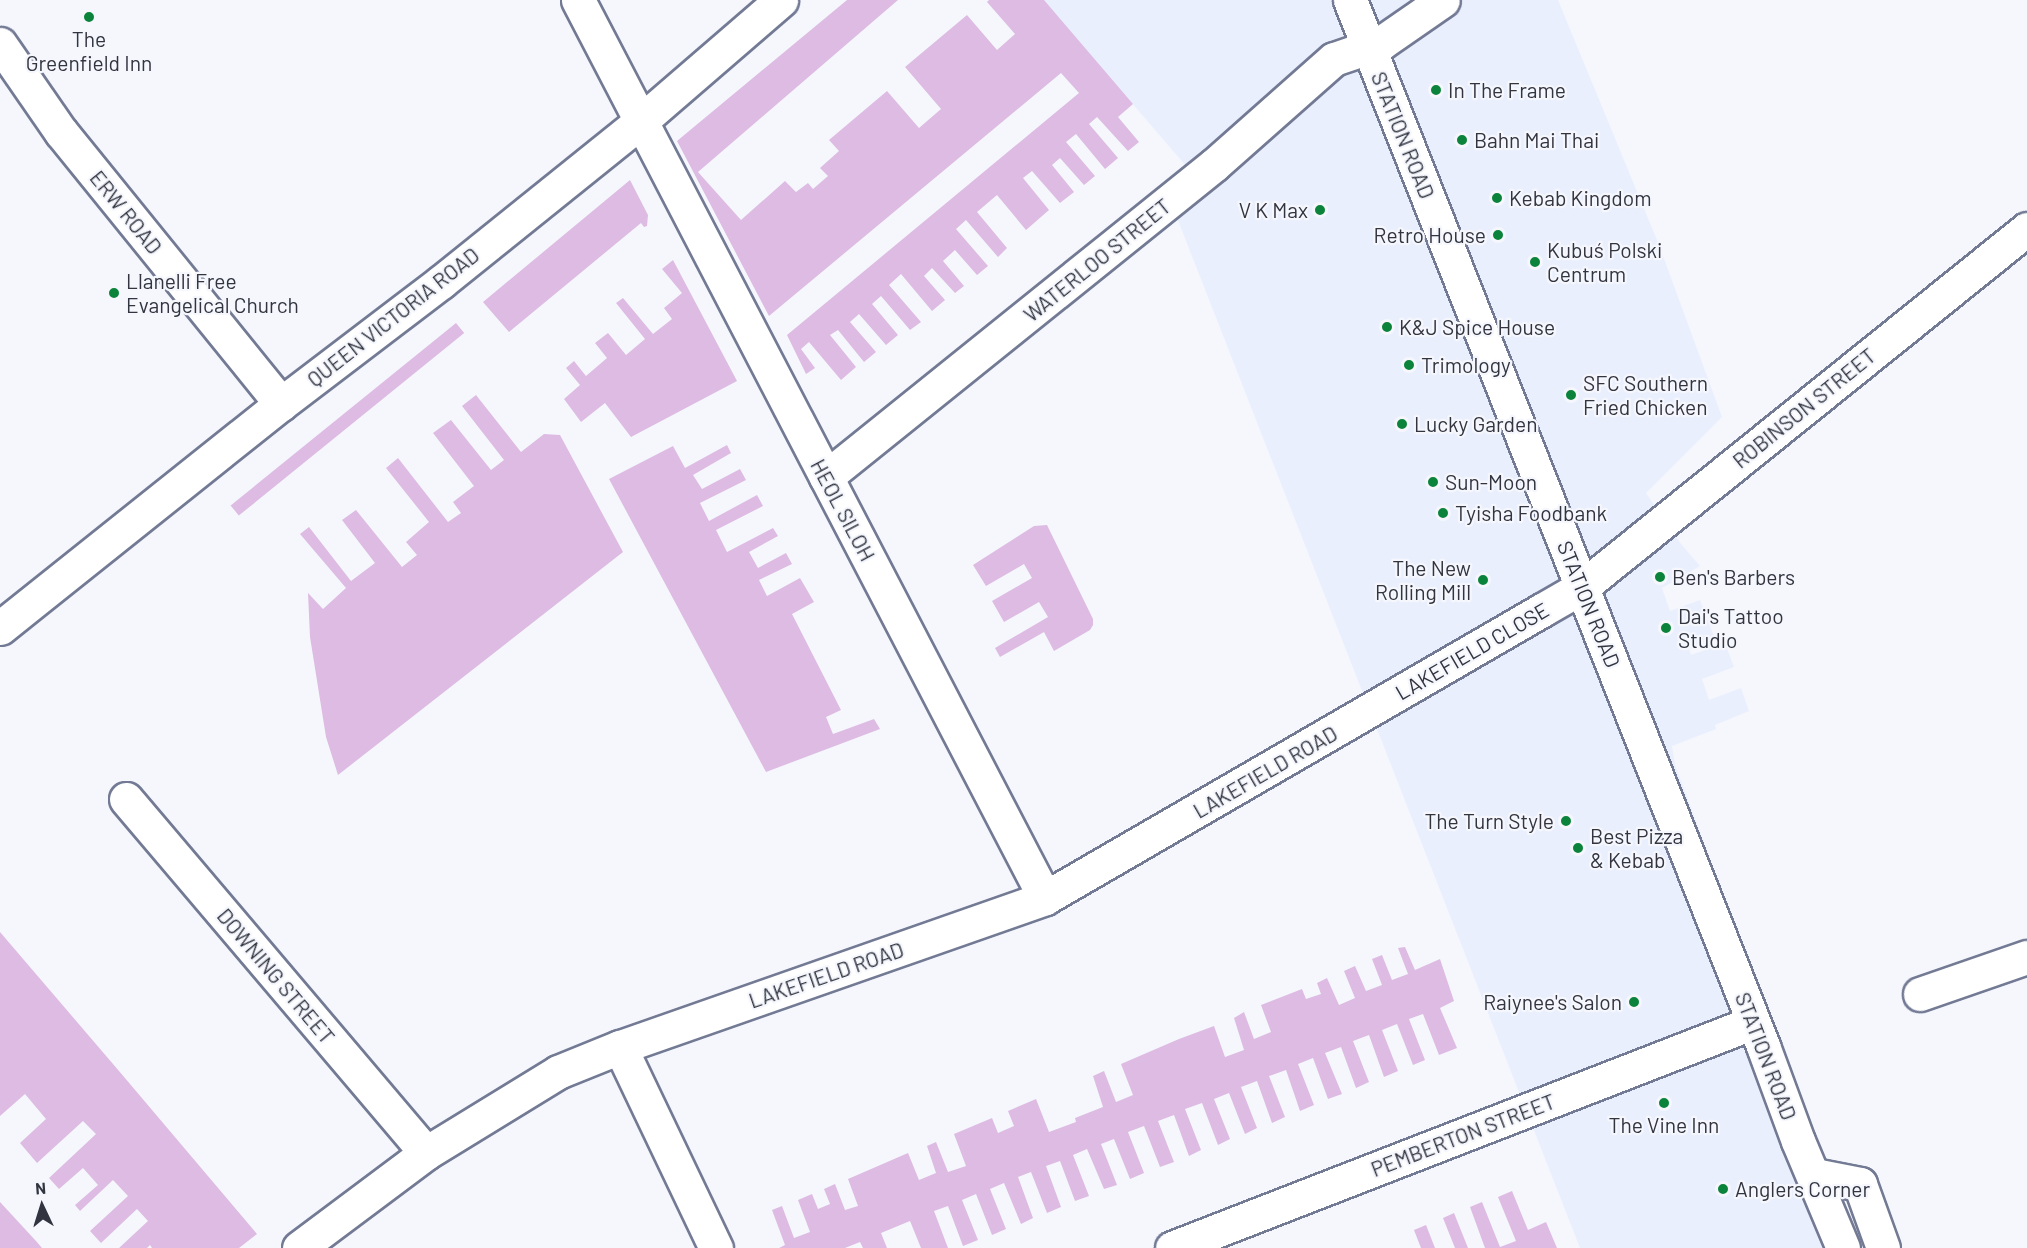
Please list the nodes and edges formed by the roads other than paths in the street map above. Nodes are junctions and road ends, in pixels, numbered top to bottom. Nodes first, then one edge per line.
1 (578, 0) edge
2 (782, 0) edge
3 (1350, 0) edge
4 (1443, 0) edge
5 (0, 44) edge
6 (1369, 47) junction
7 (641, 121) junction
8 (2027, 229) edge
9 (281, 404) junction
10 (826, 477) junction
11 (1582, 587) junction
12 (0, 628) edge
13 (1363, 715) joint
14 (126, 799) dead end
15 (1045, 898) junction
16 (2027, 957) edge
17 (1920, 994) dead end
18 (1754, 1022) junction
19 (620, 1047) junction
20 (426, 1153) junction
21 (1814, 1175) junction
22 (299, 1248) edge
23 (716, 1248) edge
24 (1172, 1248) edge
25 (1843, 1248) edge
26 (1883, 1248) edge

1 - 7 street, HEOL SILOH
2 - 7 street, QUEEN VICTORIA ROAD
3 - 6 street, STATION ROAD
4 - 6 street, WATERLOO STREET
5 - 9 street, ERW ROAD
6 - 10 street, WATERLOO STREET
6 - 11 street, STATION ROAD
7 - 9 street, QUEEN VICTORIA ROAD
7 - 10 street, HEOL SILOH
8 - 11 street, ROBINSON STREET
9 - 12 street, QUEEN VICTORIA ROAD
10 - 15 street, HEOL SILOH
11 - 13 street, LAKEFIELD CLOSE
11 - 18 street, STATION ROAD
13 - 15 street, LAKEFIELD ROAD
14 - 20 street, DOWNING STREET
15 - 19 street, LAKEFIELD ROAD
16 - 17 street
18 - 21 street, STATION ROAD
18 - 24 street, PEMBERTON STREET
19 - 20 street, LAKEFIELD ROAD
19 - 23 street
20 - 22 street, LAKEFIELD ROAD
21 - 25 street, STATION ROAD
21 - 26 street

